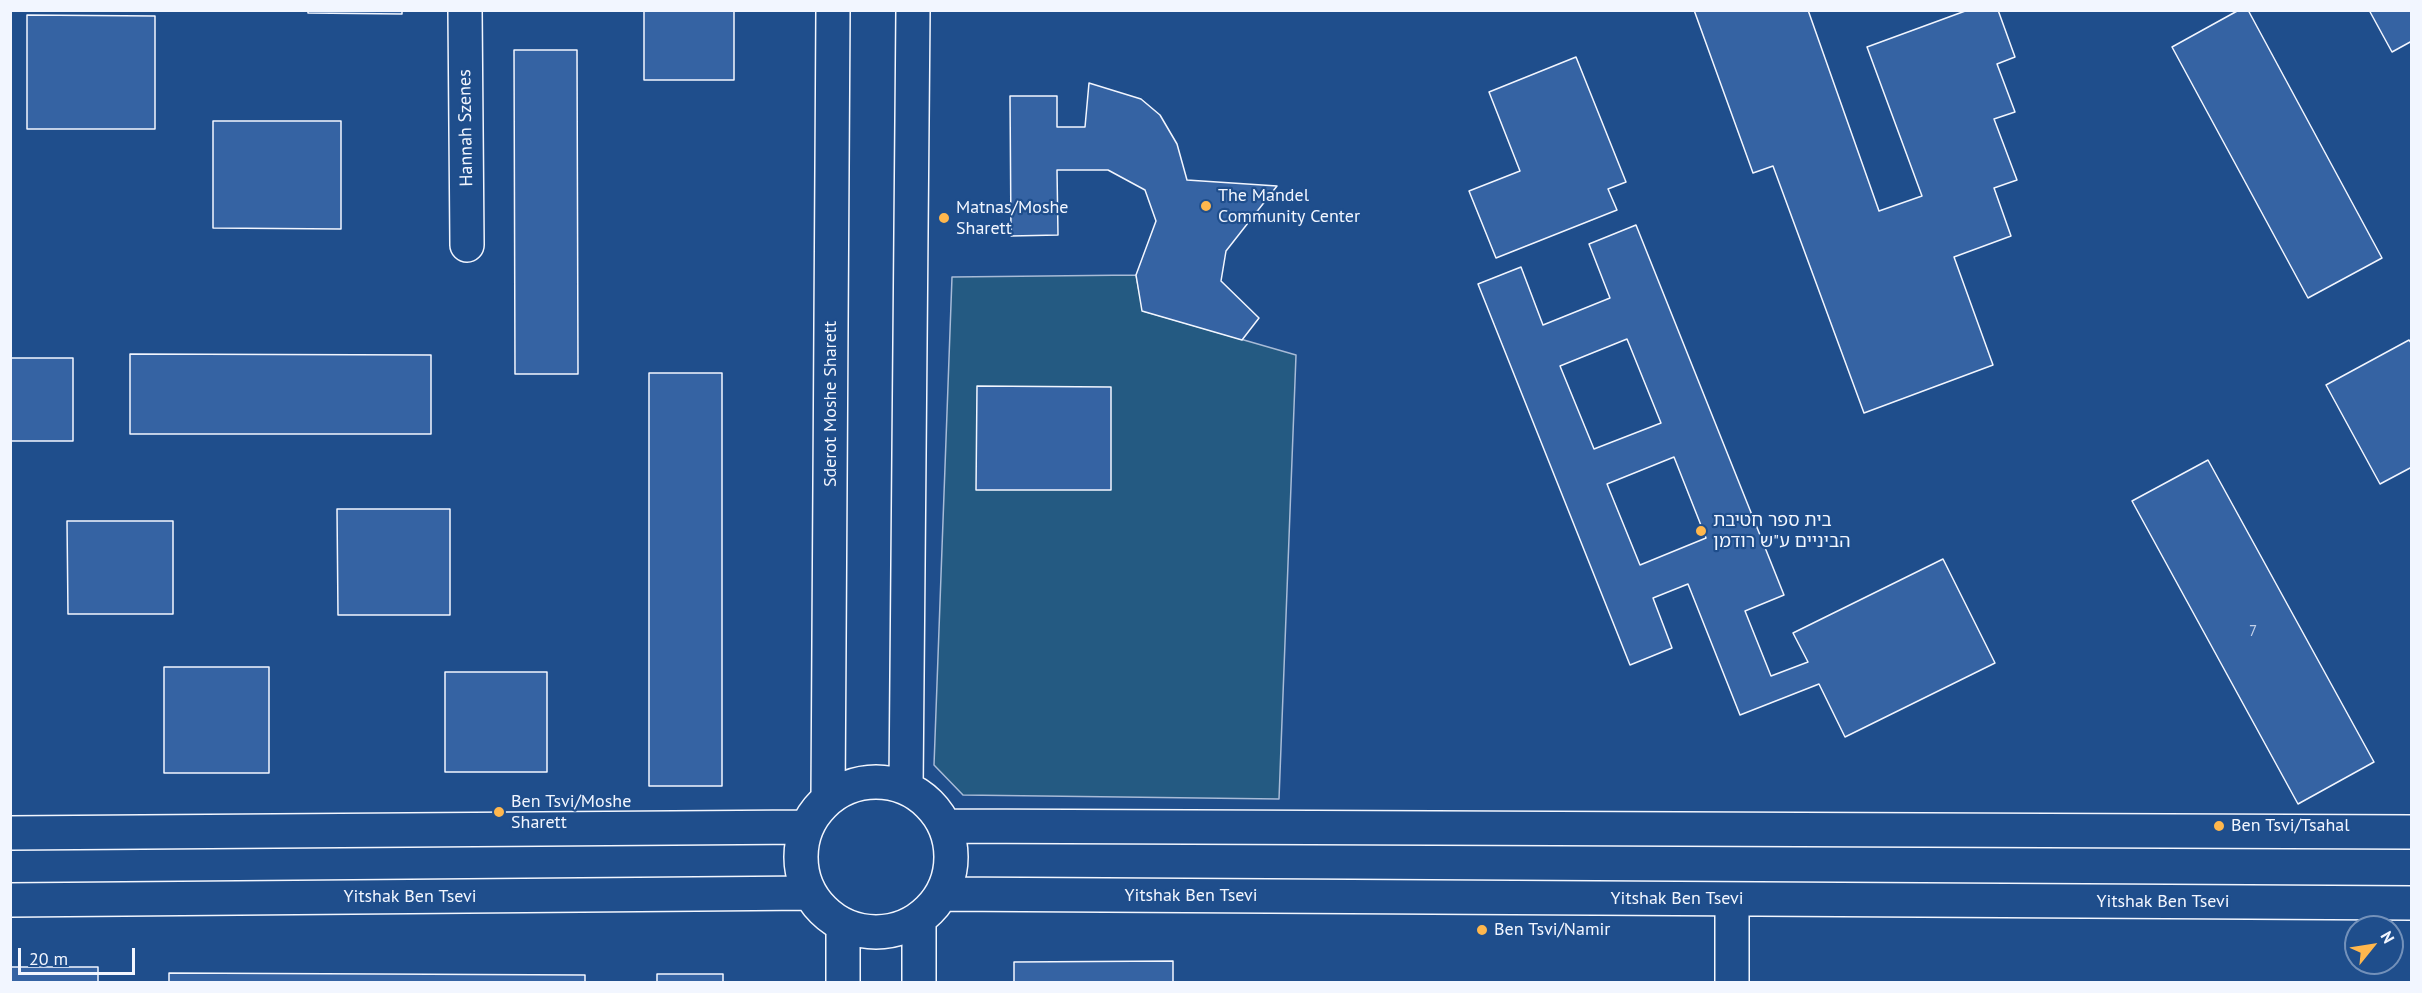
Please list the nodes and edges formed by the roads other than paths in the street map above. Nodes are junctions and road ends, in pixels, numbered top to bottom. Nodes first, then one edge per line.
1 (465, 10) edge
2 (833, 10) edge
3 (913, 10) edge
4 (467, 245) dead end
5 (906, 787) junction
6 (828, 798) junction
7 (945, 826) junction
8 (806, 827) junction
9 (2412, 832) edge
10 (10, 833) edge
11 (810, 893) junction
12 (942, 894) junction
13 (1732, 899) junction
14 (10, 900) edge
15 (2412, 903) edge
16 (919, 920) junction
17 (843, 925) junction
18 (843, 982) edge
19 (919, 982) edge
20 (1732, 982) edge

1 - 4 street, Hannah Szenes
2 - 6 street, Sderot Moshe Sharett
3 - 5 street
5 - 6 street
5 - 7 street
6 - 8 street
7 - 9 street
7 - 12 street
8 - 10 street
8 - 11 street
11 - 14 street, Yitshak Ben Tsevi
11 - 17 street
12 - 13 street, Yitshak Ben Tsevi
12 - 16 street
13 - 15 street, Yitshak Ben Tsevi
13 - 20 street
16 - 17 street
16 - 19 street
17 - 18 street

